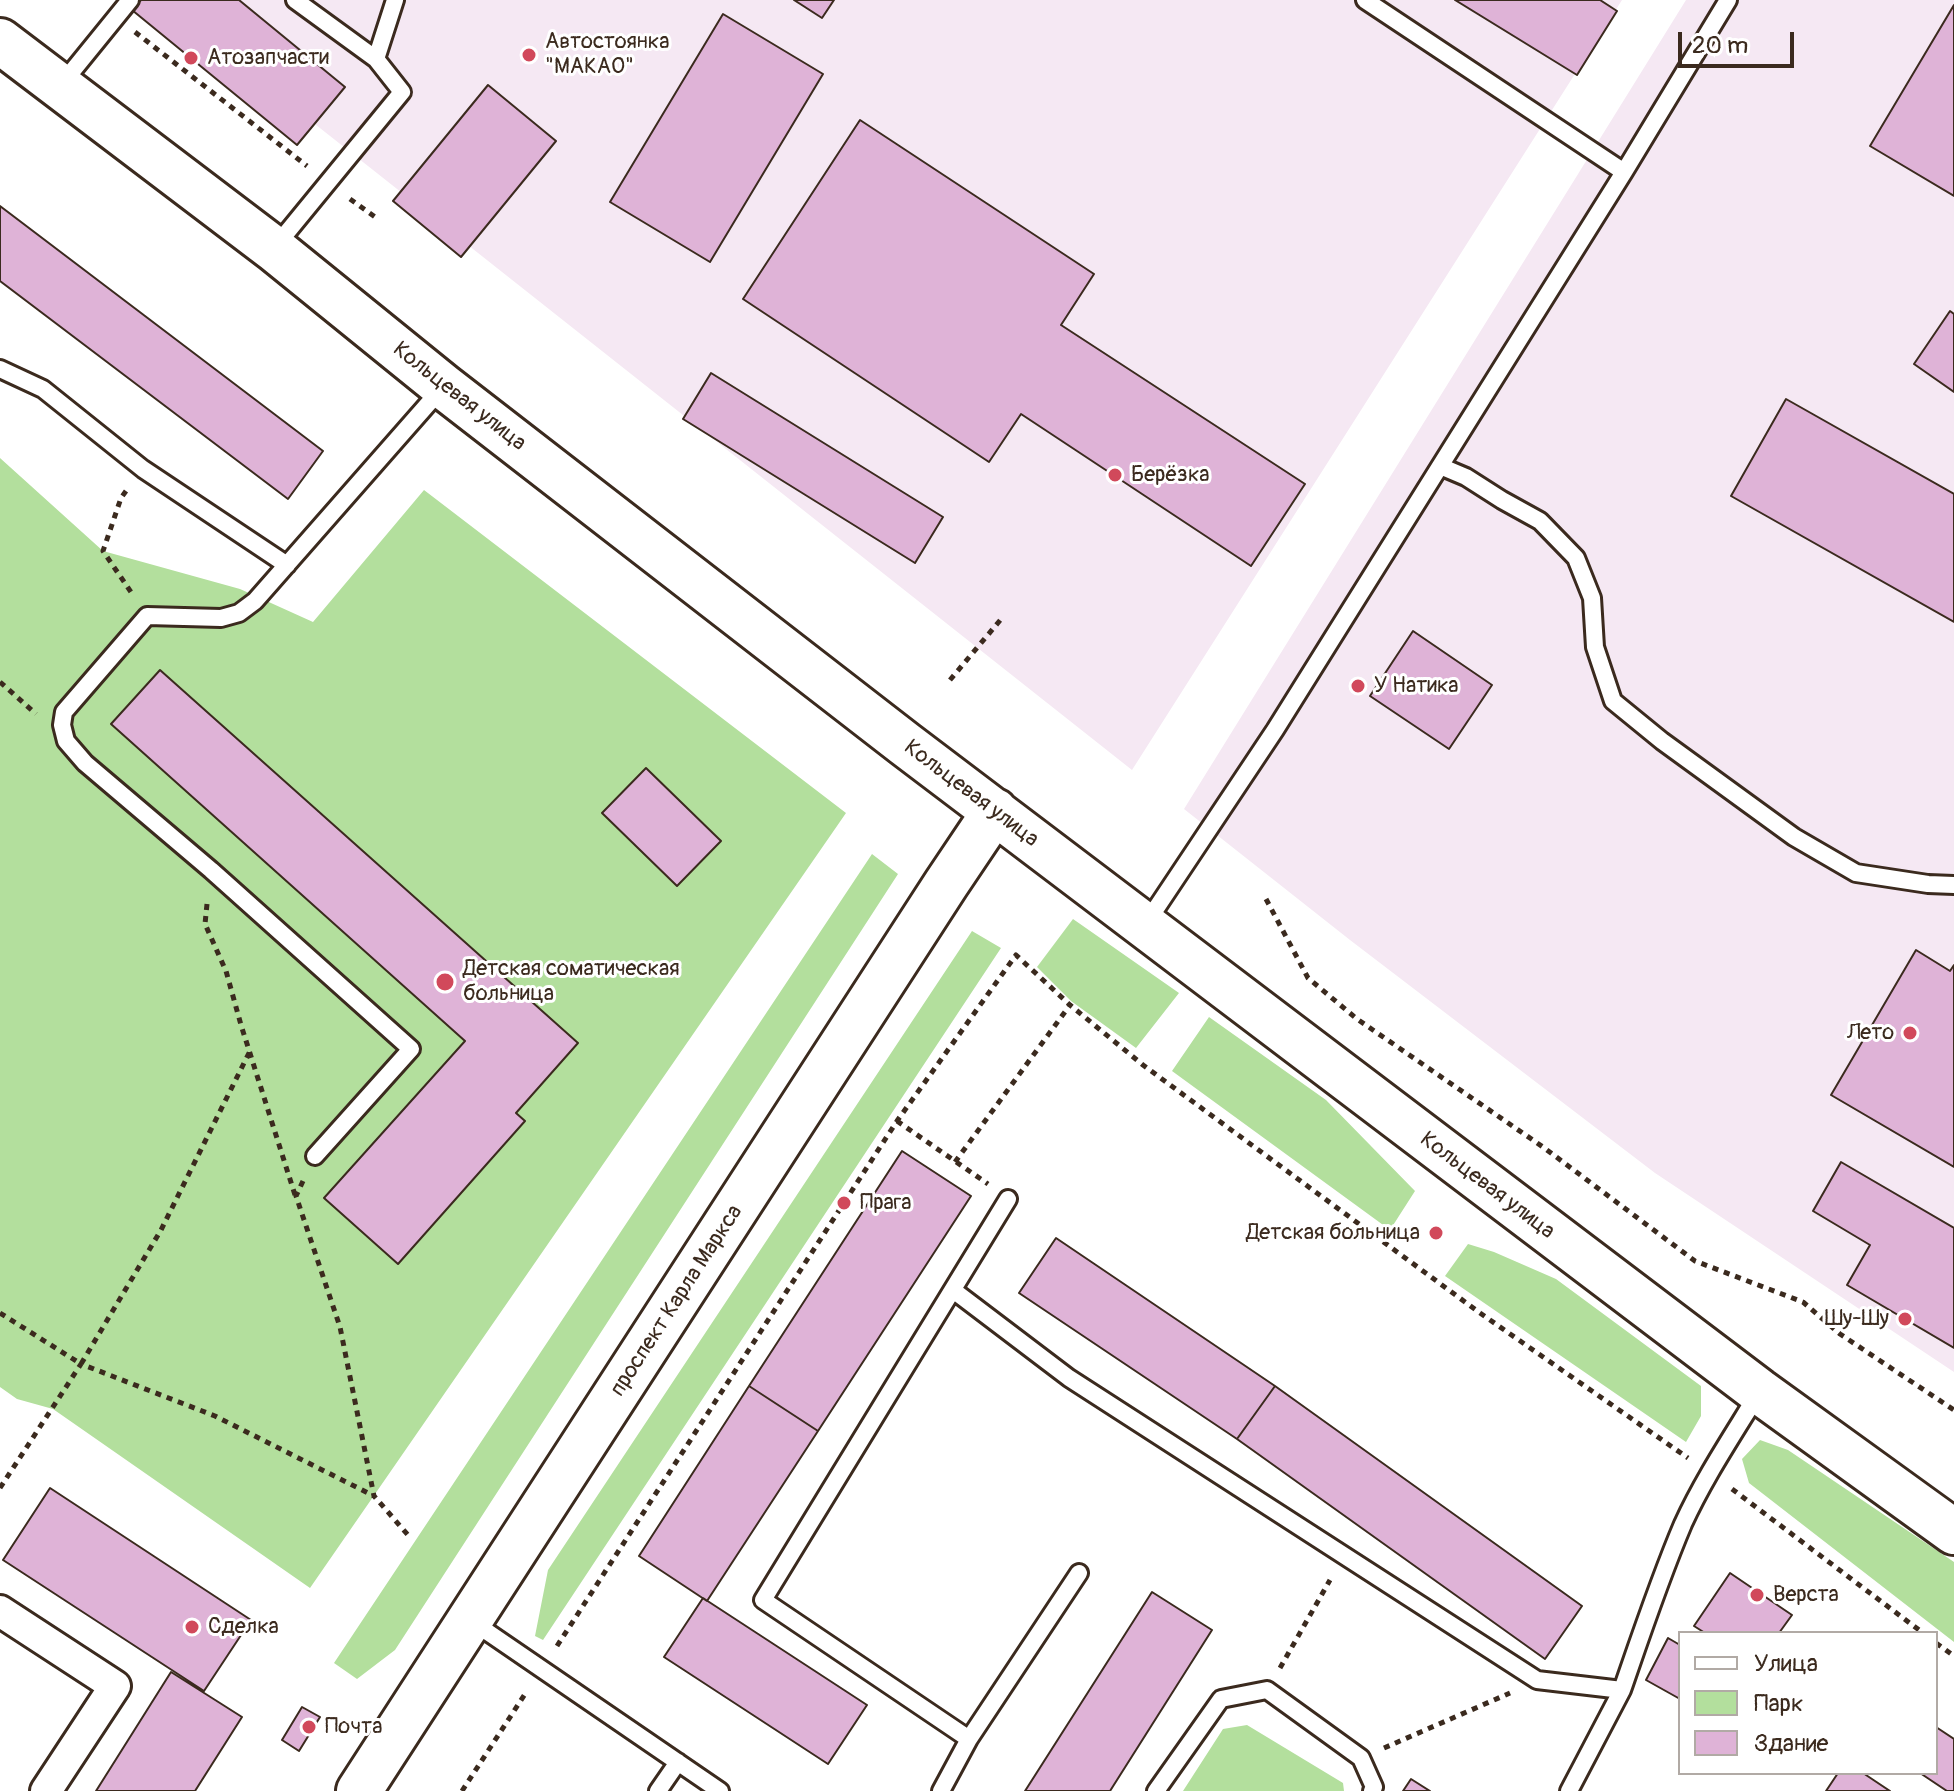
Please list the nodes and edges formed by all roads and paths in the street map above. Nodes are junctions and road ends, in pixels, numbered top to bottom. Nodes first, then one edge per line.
1 (130, 0) edge
2 (295, 0) edge
3 (395, 0) edge
4 (1365, 0) edge
5 (1728, 0) edge
6 (116, 17) junction
7 (0, 41) edge
8 (376, 59) junction
9 (60, 86) junction
10 (1624, 172) junction
11 (328, 182) junction
12 (378, 219) dead end
13 (274, 249) junction
14 (0, 369) edge
15 (443, 386) junction
16 (1440, 466) junction
17 (143, 469) junction
18 (287, 565) junction
19 (147, 616) junction
20 (1002, 618) dead end
21 (950, 680) dead end
22 (995, 811) junction
23 (211, 870) junction
24 (1954, 885) edge
25 (1266, 899) dead end
26 (1145, 925) junction
27 (1070, 1005) junction
28 (250, 1051) junction
29 (897, 1121) junction
30 (315, 1156) joint
31 (955, 1162) junction
32 (296, 1196) junction
33 (1008, 1199) joint
34 (953, 1290) junction
35 (0, 1313) edge
36 (81, 1364) junction
37 (1759, 1391) junction
38 (1954, 1410) edge
39 (1710, 1473) junction
40 (0, 1488) edge
41 (374, 1496) junction
42 (1954, 1532) edge
43 (408, 1535) dead end
44 (1344, 1556) junction
45 (1079, 1573) dead end
46 (0, 1611) edge
47 (470, 1620) junction
48 (1920, 1631) edge
49 (542, 1669) junction
50 (1537, 1680) junction
51 (1267, 1690) junction
52 (1622, 1690) junction
53 (969, 1739) junction
54 (1361, 1758) junction
55 (678, 1762) junction
56 (46, 1791) edge
57 (359, 1791) edge
58 (462, 1791) edge
59 (658, 1791) edge
60 (720, 1791) edge
61 (941, 1791) edge
62 (1156, 1791) edge
63 (1372, 1791) edge
64 (1569, 1791) edge

1 - 6 lane
2 - 8 lane
3 - 8 lane
4 - 10 lane
5 - 10 lane
6 - 9 lane
6 - 11 path
7 - 9 main road, Кольцевая улица
8 - 11 lane
9 - 13 main road, Кольцевая улица
10 - 16 lane
11 - 12 path
11 - 13 lane
13 - 15 main road, Кольцевая улица
14 - 17 lane
15 - 18 lane
15 - 22 main road, Кольцевая улица
16 - 24 lane
16 - 26 lane
17 - 18 lane
17 - 19 path
18 - 19 lane
19 - 23 lane
20 - 21 path
22 - 26 main road, Кольцевая улица
22 - 47 main road, проспект Карла Маркса
23 - 28 path
23 - 30 lane
25 - 38 path
26 - 37 main road, Кольцевая улица
27 - 29 path
27 - 31 path
27 - 39 path
28 - 32 path
28 - 36 path
29 - 31 path
29 - 49 path
30 - 32 path
31 - 33 path
32 - 41 path
33 - 34 lane
34 - 44 lane
34 - 53 lane
35 - 36 path
36 - 40 path
36 - 41 path
37 - 39 lane
37 - 42 main road, Кольцевая улица
39 - 48 path
39 - 52 lane
41 - 43 path
44 - 50 lane
44 - 51 path
45 - 53 lane
46 - 56 street
47 - 49 lane
47 - 57 main road, проспект Карла Маркса
49 - 55 lane
49 - 58 path
50 - 52 lane
50 - 54 path
51 - 54 lane
51 - 62 lane
52 - 64 lane
53 - 61 lane
54 - 63 lane
55 - 59 lane
55 - 60 lane

